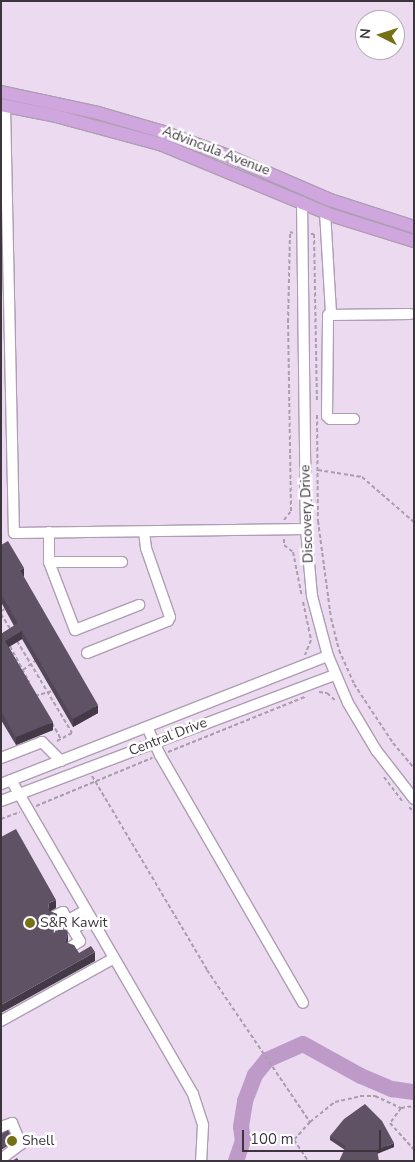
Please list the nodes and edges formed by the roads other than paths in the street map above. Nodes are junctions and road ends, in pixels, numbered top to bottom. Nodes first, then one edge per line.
1 (1, 92) edge
2 (3, 106) edge
3 (302, 202) junction
4 (325, 212) junction
5 (414, 227) edge
6 (414, 241) edge
7 (331, 314) junction
8 (410, 314) dead end
9 (354, 419) dead end
10 (306, 529) junction
11 (49, 532) junction
12 (144, 532) junction
13 (48, 562) junction
14 (122, 562) dead end
15 (139, 605) dead end
16 (87, 653) dead end
17 (328, 656) junction
18 (334, 675) junction
19 (147, 727) junction
20 (154, 743) junction
21 (1, 758) edge
22 (61, 761) junction
23 (6, 782) edge
24 (19, 795) junction
25 (414, 799) edge
26 (1, 801) edge
27 (88, 914) junction
28 (54, 916) edge
29 (68, 926) junction
30 (71, 947) edge
31 (114, 958) junction
32 (303, 1003) dead end
33 (1, 1021) edge
34 (1, 1127) edge
35 (1, 1159) edge
36 (201, 1161) edge

1 - 5 main road, Advincula Avenue
2 - 3 main road, Advincula Avenue
2 - 11 street
3 - 4 main road, Advincula Avenue
3 - 10 street, Discovery Drive
4 - 6 main road, Advincula Avenue
4 - 7 street
7 - 8 street
7 - 9 street
10 - 12 street
10 - 17 street, Discovery Drive
11 - 12 street
11 - 13 street
12 - 16 street
13 - 14 street
13 - 15 street
17 - 18 street, Discovery Drive
17 - 19 street, Central Drive
18 - 20 street, Central Drive
18 - 25 street, Discovery Drive
19 - 20 street
19 - 22 street, Central Drive
20 - 24 street, Central Drive
20 - 32 street
21 - 22 street
22 - 23 street, Central Drive
23 - 24 street
24 - 26 street, Central Drive
24 - 27 street
27 - 29 street
27 - 31 street
28 - 29 street
29 - 30 street
31 - 33 street
31 - 36 street
34 - 35 street

